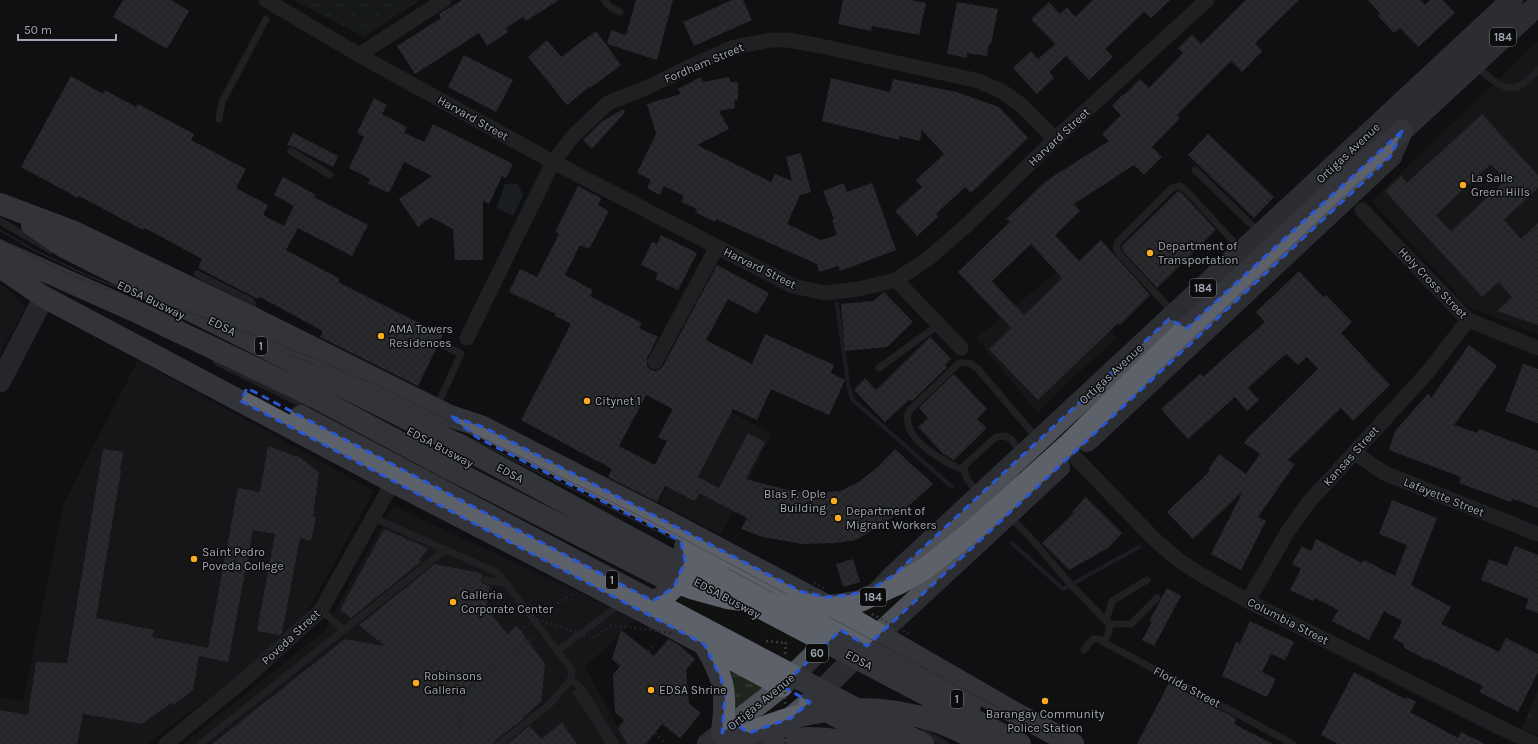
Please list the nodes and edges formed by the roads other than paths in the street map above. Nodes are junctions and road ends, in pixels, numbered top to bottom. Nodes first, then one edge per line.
1 (266, 0) edge
2 (444, 0) edge
3 (604, 0) edge
4 (1207, 0) edge
5 (1512, 0) edge
6 (1536, 11) edge
7 (620, 12) dead end
8 (266, 19) dead end
9 (359, 55) junction
10 (1474, 64) junction
11 (1538, 70) edge
12 (219, 119) dead end
13 (1402, 130) junction
14 (1055, 139) junction
15 (291, 151) dead end
16 (553, 162) junction
17 (1195, 170) dead end
18 (330, 175) dead end
19 (0, 204) edge
20 (1362, 210) dead end
21 (0, 221) edge
22 (1261, 234) junction
23 (717, 247) junction
24 (0, 251) edge
25 (1242, 252) junction
26 (59, 255) dead end
27 (0, 256) edge
28 (0, 267) edge
29 (197, 274) dead end
30 (896, 280) junction
31 (44, 297) junction
32 (100, 304) dead end
33 (236, 305) junction
34 (1468, 320) junction
35 (1166, 322) junction
36 (938, 325) junction
37 (467, 338) dead end
38 (439, 343) dead end
39 (961, 348) dead end
40 (1538, 348) edge
41 (1183, 350) junction
42 (1130, 356) junction
43 (213, 360) dead end
44 (655, 362) dead end
45 (879, 368) dead end
46 (1152, 380) junction
47 (0, 382) edge
48 (244, 394) junction
49 (306, 411) junction
50 (442, 413) junction
51 (1039, 440) junction
52 (1354, 453) junction
53 (1072, 454) junction
54 (1023, 456) junction
55 (964, 470) junction
56 (394, 482) junction
57 (981, 495) junction
58 (1008, 515) junction
59 (374, 518) junction
60 (1538, 534) edge
61 (683, 544) junction
62 (446, 549) junction
63 (659, 562) dead end
64 (894, 576) junction
65 (486, 580) dead end
66 (1147, 580) dead end
67 (507, 584) junction
68 (657, 592) dead end
69 (802, 592) junction
70 (1157, 598) dead end
71 (671, 599) dead end
72 (1248, 601) junction
73 (627, 603) junction
74 (321, 610) junction
75 (810, 612) joint
76 (1107, 622) junction
77 (843, 628) junction
78 (344, 630) junction
79 (1104, 643) junction
80 (704, 644) junction
81 (870, 646) junction
82 (1084, 650) dead end
83 (557, 651) junction
84 (790, 662) dead end
85 (811, 674) dead end
86 (571, 679) junction
87 (825, 681) dead end
88 (782, 686) junction
89 (839, 688) dead end
90 (576, 693) dead end
91 (810, 702) junction
92 (868, 703) dead end
93 (982, 713) junction
94 (903, 722) dead end
95 (920, 737) edge
96 (720, 738) edge
97 (166, 744) edge
98 (200, 744) edge
99 (500, 744) edge
100 (610, 744) edge
101 (616, 744) edge
102 (752, 744) edge
103 (758, 744) edge
104 (774, 744) edge
105 (856, 744) edge
106 (888, 744) edge
107 (945, 744) edge
108 (956, 744) edge
109 (985, 744) edge
110 (1005, 744) edge
111 (1020, 744) edge
112 (1043, 744) edge
113 (1073, 744) edge
114 (1293, 744) edge
115 (1535, 744) edge

1 - 9 street, Harvard Street
2 - 9 street
3 - 7 lane
4 - 14 street, Harvard Street
5 - 22 main road, Ortigas Avenue / 184
6 - 10 main road, Ortigas Avenue / 184
8 - 12 lane
9 - 16 street, Harvard Street
10 - 11 lane
10 - 13 main road, Ortigas Avenue / 184
13 - 24 highway, bridge
13 - 41 main road, Ortigas Avenue / 184
14 - 16 street, Fordham Street
14 - 30 street, Harvard Street
15 - 18 lane
16 - 23 street, Harvard Street
16 - 37 street, Fordham Street
17 - 22 lane
19 - 33 highway, 1
19 - 111 highway, EDSA / 1, bridge
20 - 34 street, Holy Cross Street
21 - 26 lane
22 - 25 main road, Ortigas Avenue / 184
23 - 30 street, Harvard Street
23 - 44 street
25 - 35 main road, Ortigas Avenue / 184
25 - 35 lane
27 - 32 lane
27 - 48 highway, 1
28 - 31 highway, 1
29 - 33 lane
30 - 36 street
31 - 47 street
31 - 48 highway, 1
33 - 50 highway, 1
34 - 40 street, Holy Cross Street
34 - 52 street, Kansas Street
35 - 41 main road
35 - 41 main road
35 - 42 main road, Ortigas Avenue / 184
36 - 39 street
36 - 45 lane
38 - 50 lane
41 - 46 main road, Ortigas Avenue / 184
42 - 46 main road
42 - 51 main road, Ortigas Avenue / 184
43 - 49 lane
46 - 53 main road, Ortigas Avenue / 184
48 - 49 highway, 1
48 - 56 highway, 1
49 - 95 highway, 1, bridge
50 - 61 highway, 1
50 - 69 highway, 1
51 - 54 main road, Ortigas Avenue / 184
51 - 55 lane
52 - 60 street, Lafayette Street
52 - 72 street, Kansas Street
53 - 58 main road, Ortigas Avenue / 184
53 - 72 street, Columbia Street
54 - 55 lane
54 - 57 main road, Ortigas Avenue / 184
55 - 57 lane
56 - 59 street, Poveda Street
56 - 73 highway, 1
57 - 64 main road, Ortigas Avenue / 184
58 - 76 lane
58 - 81 main road, Ortigas Avenue / 184
59 - 62 lane
59 - 74 street, Poveda Street
61 - 73 highway
61 - 75 highway, 1
61 - 77 highway, 1
62 - 67 lane
62 - 78 lane
63 - 110 lane, EDSA Busway, bridge
64 - 69 highway
64 - 77 main road, Ortigas Avenue / 184
65 - 67 lane
66 - 76 lane
67 - 83 lane
68 - 71 lane
69 - 77 highway, 1
70 - 76 lane
72 - 115 street, Columbia Street
73 - 80 highway, 1
73 - 83 lane
74 - 78 lane
74 - 97 street, Poveda Street
75 - 77 main road, 1
76 - 79 lane
77 - 81 highway, 1
77 - 88 main road, Ortigas Avenue / 60
78 - 98 lane
79 - 82 lane
79 - 114 lane, Florida Street
80 - 88 highway, 1
80 - 96 highway
81 - 91 main road, Ortigas Avenue / 60
81 - 93 highway, 1
81 - 113 highway, 1
83 - 86 lane
84 - 85 lane
86 - 99 lane
86 - 101 lane
87 - 89 lane
88 - 91 main road, 1
88 - 96 main road, Ortigas Avenue / 60
90 - 100 lane
91 - 103 main road, Ortigas Avenue / 60
91 - 106 highway, 1
92 - 94 lane, bridge
93 - 108 highway
93 - 112 highway, 1
95 - 107 lane, bridge
96 - 102 main road
96 - 109 highway, bridge
104 - 105 highway

